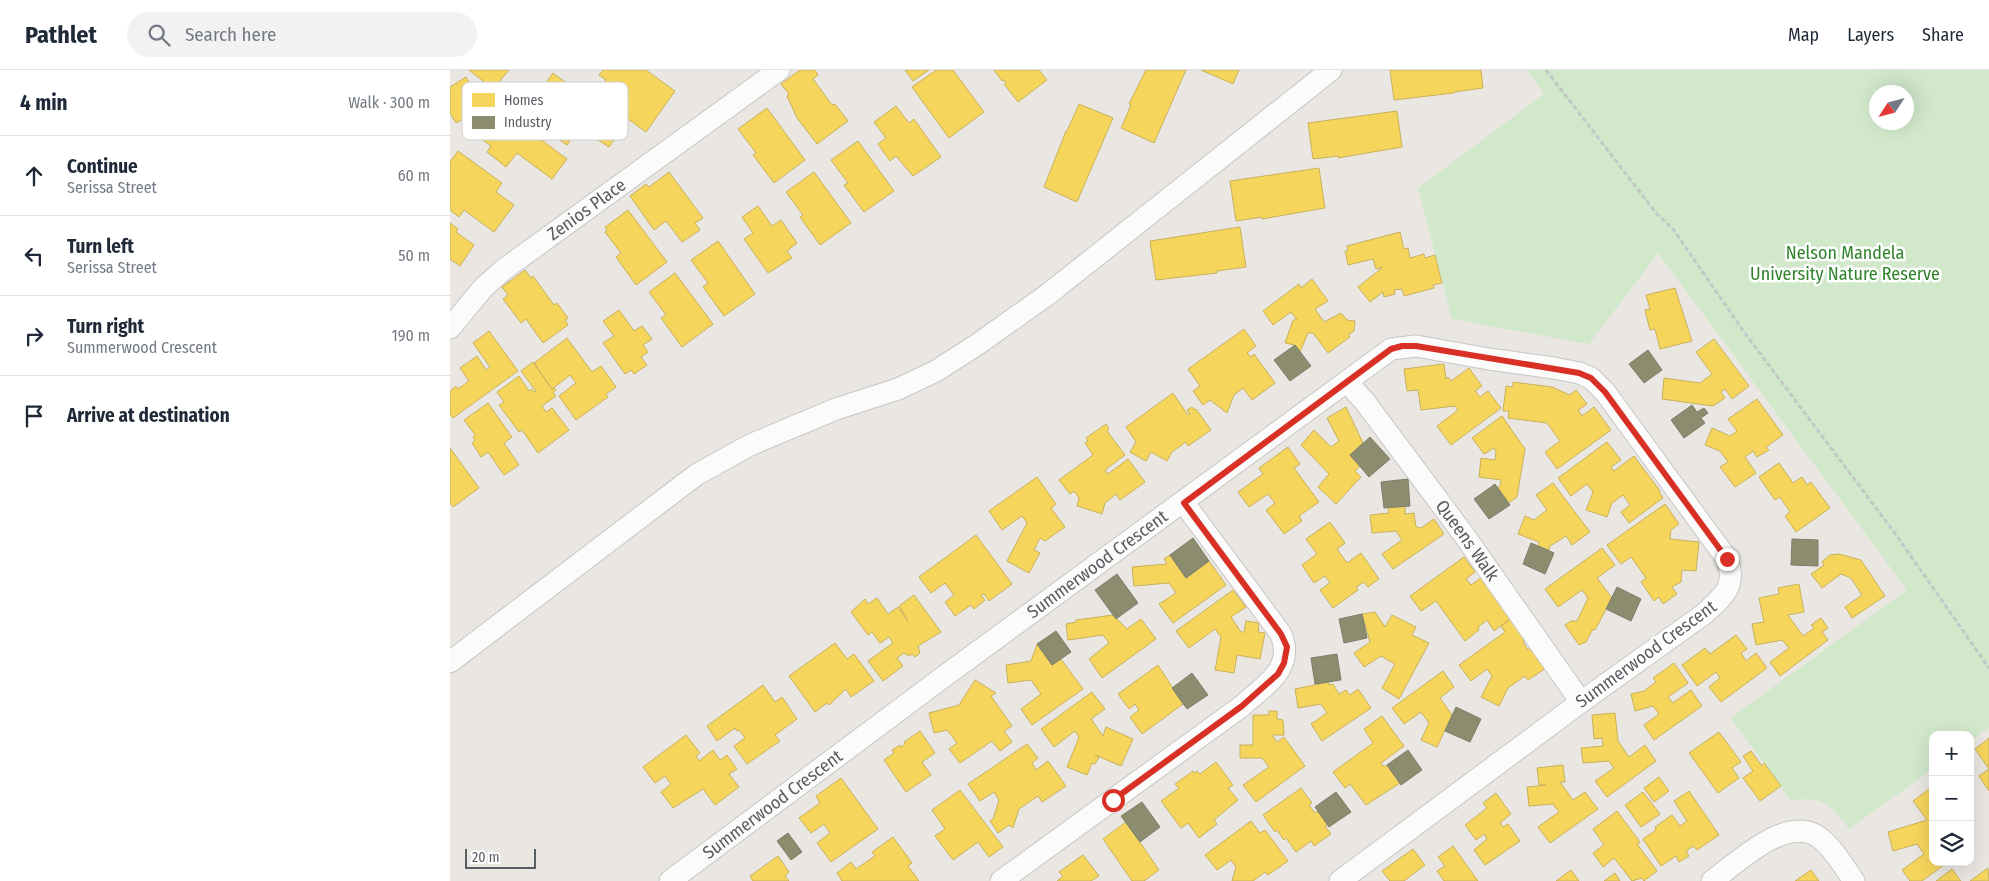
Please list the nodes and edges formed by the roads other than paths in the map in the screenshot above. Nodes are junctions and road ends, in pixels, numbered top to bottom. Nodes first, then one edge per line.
1 (753, 70) edge
2 (779, 70) edge
3 (1331, 70) edge
4 (734, 102) junction
5 (450, 328) edge
6 (1347, 382) junction
7 (1184, 503) junction
8 (450, 662) edge
9 (1581, 702) junction
10 (670, 881) edge
11 (1001, 881) edge
12 (1340, 881) edge
13 (1712, 881) edge
14 (1854, 881) edge

1 - 4 street, Zenios Place
2 - 4 street, Zenios Place
3 - 8 street
4 - 5 street, Zenios Place
6 - 7 street, Summerwood Crescent
6 - 9 street, Queens Walk
6 - 9 street, Summerwood Crescent
7 - 10 street, Summerwood Crescent
7 - 11 street
9 - 12 street, Summerwood Crescent
13 - 14 street

